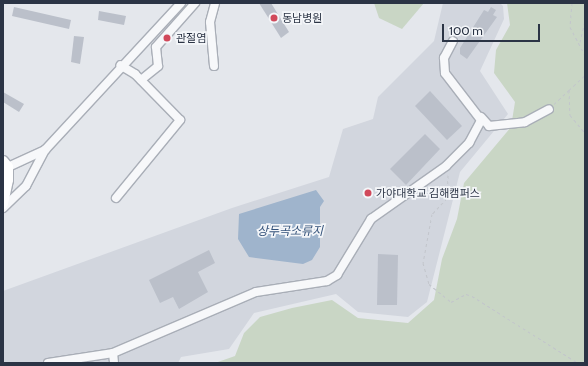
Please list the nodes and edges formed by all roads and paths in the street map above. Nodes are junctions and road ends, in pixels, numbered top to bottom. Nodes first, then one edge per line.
1 (181, 3) edge
2 (195, 3) edge
3 (215, 3) edge
4 (572, 3) edge
5 (585, 20) edge
6 (453, 41) dead end
7 (580, 43) junction
8 (585, 55) edge
9 (120, 65) junction
10 (214, 66) dead end
11 (585, 75) edge
12 (141, 80) junction
13 (569, 90) junction
14 (549, 109) joint
15 (481, 117) junction
16 (585, 133) edge
17 (45, 150) junction
18 (5, 164) edge
19 (446, 166) junction
20 (116, 198) dead end
21 (3, 204) edge
22 (3, 208) edge
23 (113, 353) junction
24 (48, 363) edge
25 (114, 363) edge
26 (578, 363) edge

1 - 9 street
2 - 12 street
3 - 10 street
4 - 7 path
5 - 7 path
6 - 15 street
7 - 8 path
9 - 12 street
9 - 17 street
11 - 13 path
12 - 20 street
13 - 14 path
13 - 16 path
14 - 15 street
15 - 19 street
17 - 18 street
17 - 22 street
18 - 21 main road
19 - 23 street
19 - 26 path
23 - 24 street
23 - 25 street

